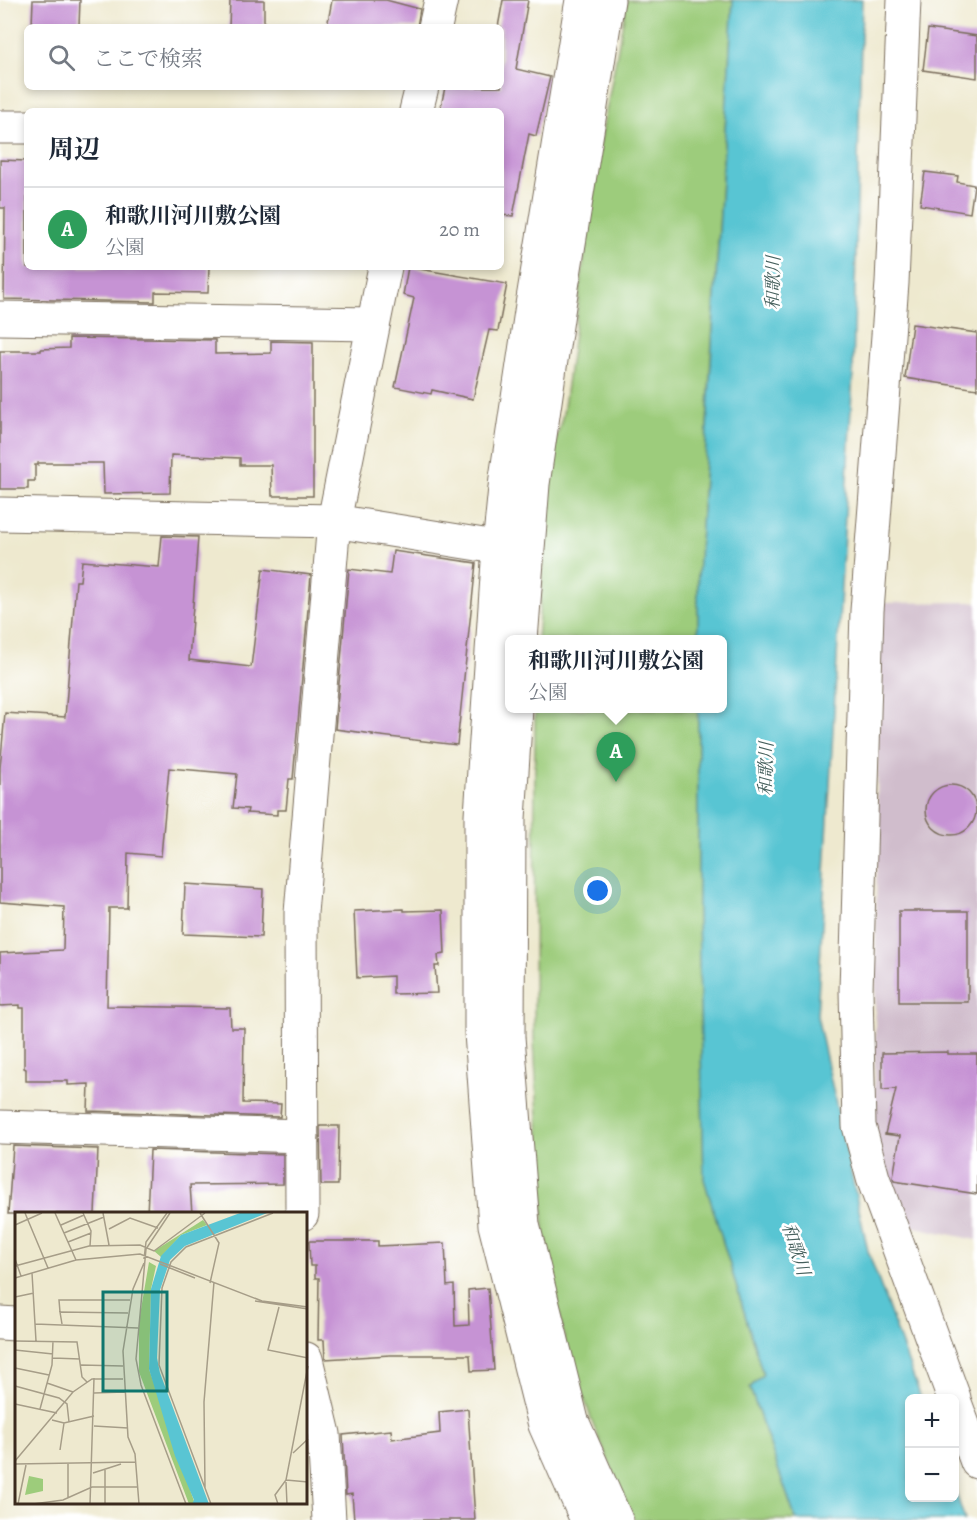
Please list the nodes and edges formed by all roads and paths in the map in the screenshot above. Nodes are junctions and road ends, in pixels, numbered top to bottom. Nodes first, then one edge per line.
1 (441, 0) edge
2 (582, 0) edge
3 (609, 0) edge
4 (904, 0) edge
5 (436, 24) edge
6 (421, 90) edge
7 (417, 108) edge
8 (0, 127) edge
9 (24, 127) edge
10 (384, 270) edge
11 (0, 318) edge
12 (373, 324) junction
13 (0, 514) edge
14 (333, 521) junction
15 (513, 549) junction
16 (521, 635) edge
17 (516, 713) edge
18 (0, 1127) edge
19 (302, 1136) junction
20 (302, 1212) edge
21 (0, 1323) edge
22 (15, 1324) edge
23 (308, 1367) edge
24 (952, 1394) edge
25 (959, 1413) edge
26 (977, 1462) edge
27 (328, 1520) edge
28 (587, 1520) edge
29 (615, 1520) edge

1 - 5 street
2 - 15 street
3 - 15 street
4 - 24 street
6 - 7 street
8 - 9 street
10 - 12 street
11 - 12 street
12 - 14 street
13 - 14 street
14 - 15 street
14 - 19 street
15 - 16 street
15 - 28 street
17 - 29 street
18 - 19 street
19 - 20 street
21 - 22 street
23 - 27 street
25 - 26 street

